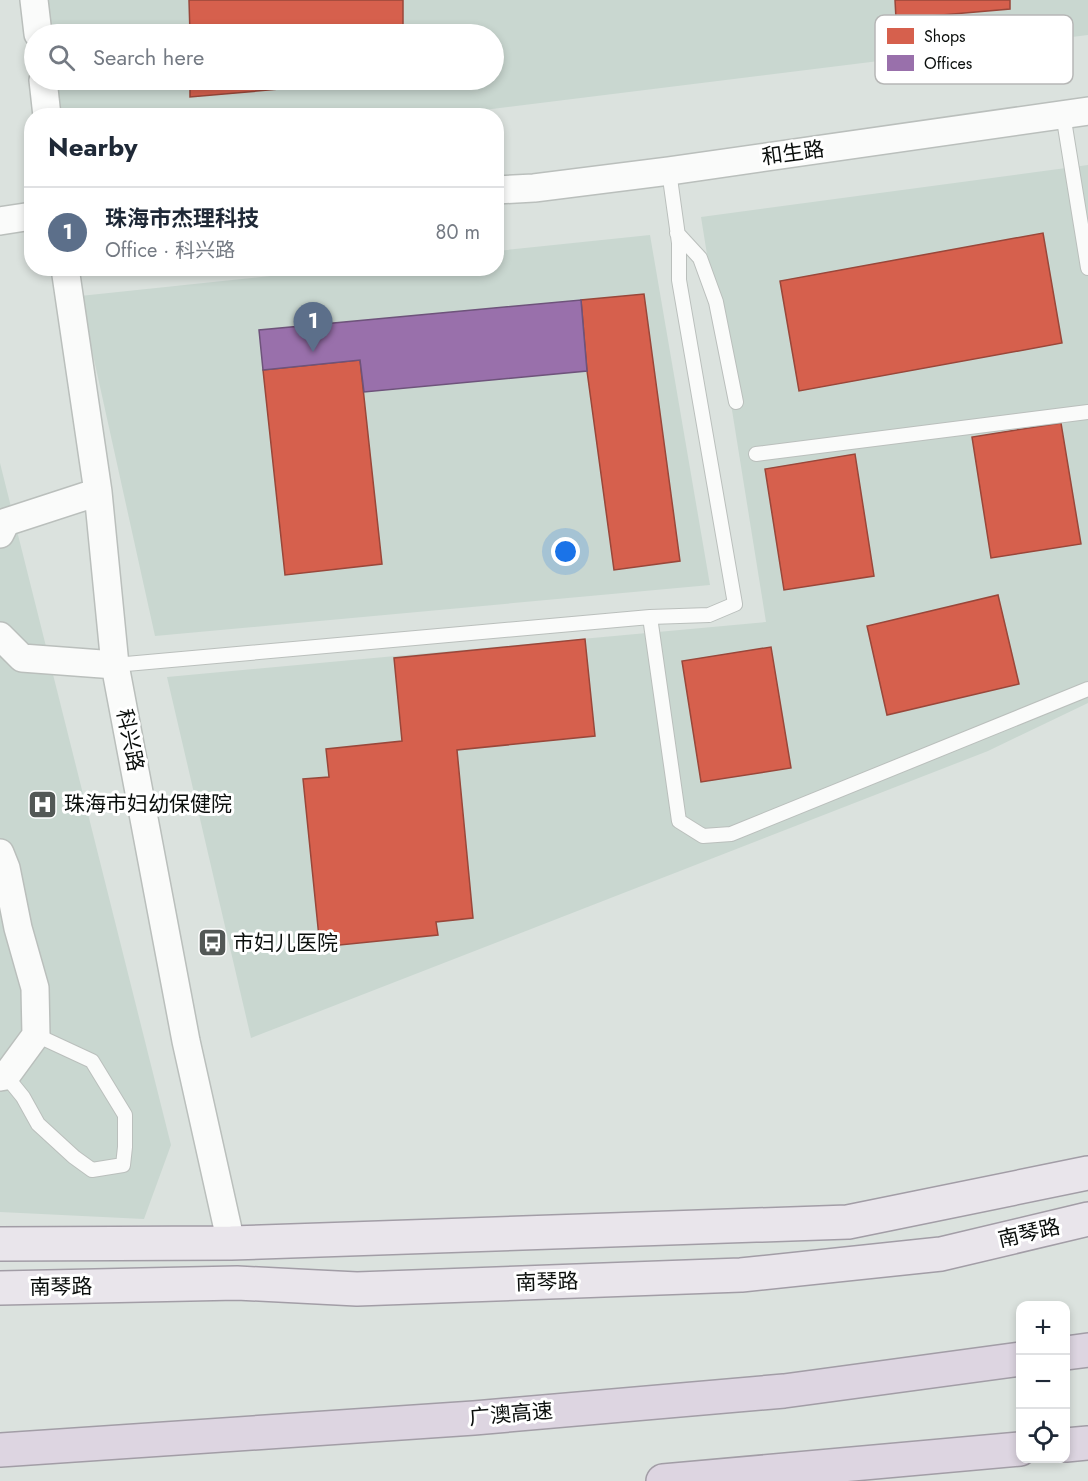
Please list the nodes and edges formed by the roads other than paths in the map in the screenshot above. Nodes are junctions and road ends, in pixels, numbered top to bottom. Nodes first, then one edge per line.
1 (34, 0) edge
2 (37, 24) edge
3 (44, 90) edge
4 (46, 108) edge
5 (1075, 112) edge
6 (669, 171) junction
7 (504, 190) edge
8 (24, 217) edge
9 (0, 220) edge
10 (677, 233) junction
11 (1088, 268) edge
12 (66, 276) edge
13 (736, 402) dead end
14 (1088, 412) edge
15 (756, 454) dead end
16 (98, 492) junction
17 (0, 534) edge
18 (650, 616) junction
19 (0, 636) edge
20 (115, 665) junction
21 (1088, 688) edge
22 (0, 853) edge
23 (36, 1035) junction
24 (3, 1077) edge
25 (1088, 1173) edge
26 (1088, 1219) edge
27 (231, 1243) junction
28 (0, 1244) edge
29 (237, 1283) junction
30 (0, 1288) edge
31 (1088, 1350) edge
32 (1070, 1352) edge
33 (1016, 1360) edge
34 (1088, 1443) edge
35 (1070, 1445) edge
36 (1016, 1449) edge
37 (0, 1450) edge
38 (663, 1481) edge

1 - 2 street
3 - 4 street
5 - 6 street, 和生路
5 - 11 lane
6 - 7 street, 和生路
6 - 10 lane
8 - 9 street
10 - 13 lane
10 - 18 lane
12 - 16 street, 科兴路
14 - 15 lane
16 - 17 street
16 - 20 street, 科兴路
18 - 20 lane
18 - 21 lane
19 - 20 street
20 - 27 street, 科兴路
22 - 23 street
23 - 24 street
23 - 24 lane
25 - 27 main road, 南琴路
26 - 29 main road, 南琴路
27 - 28 main road, 南琴路
27 - 29 main road
29 - 30 main road, 南琴路
31 - 32 highway
33 - 37 highway, 广澳高速
34 - 35 highway
36 - 38 highway

